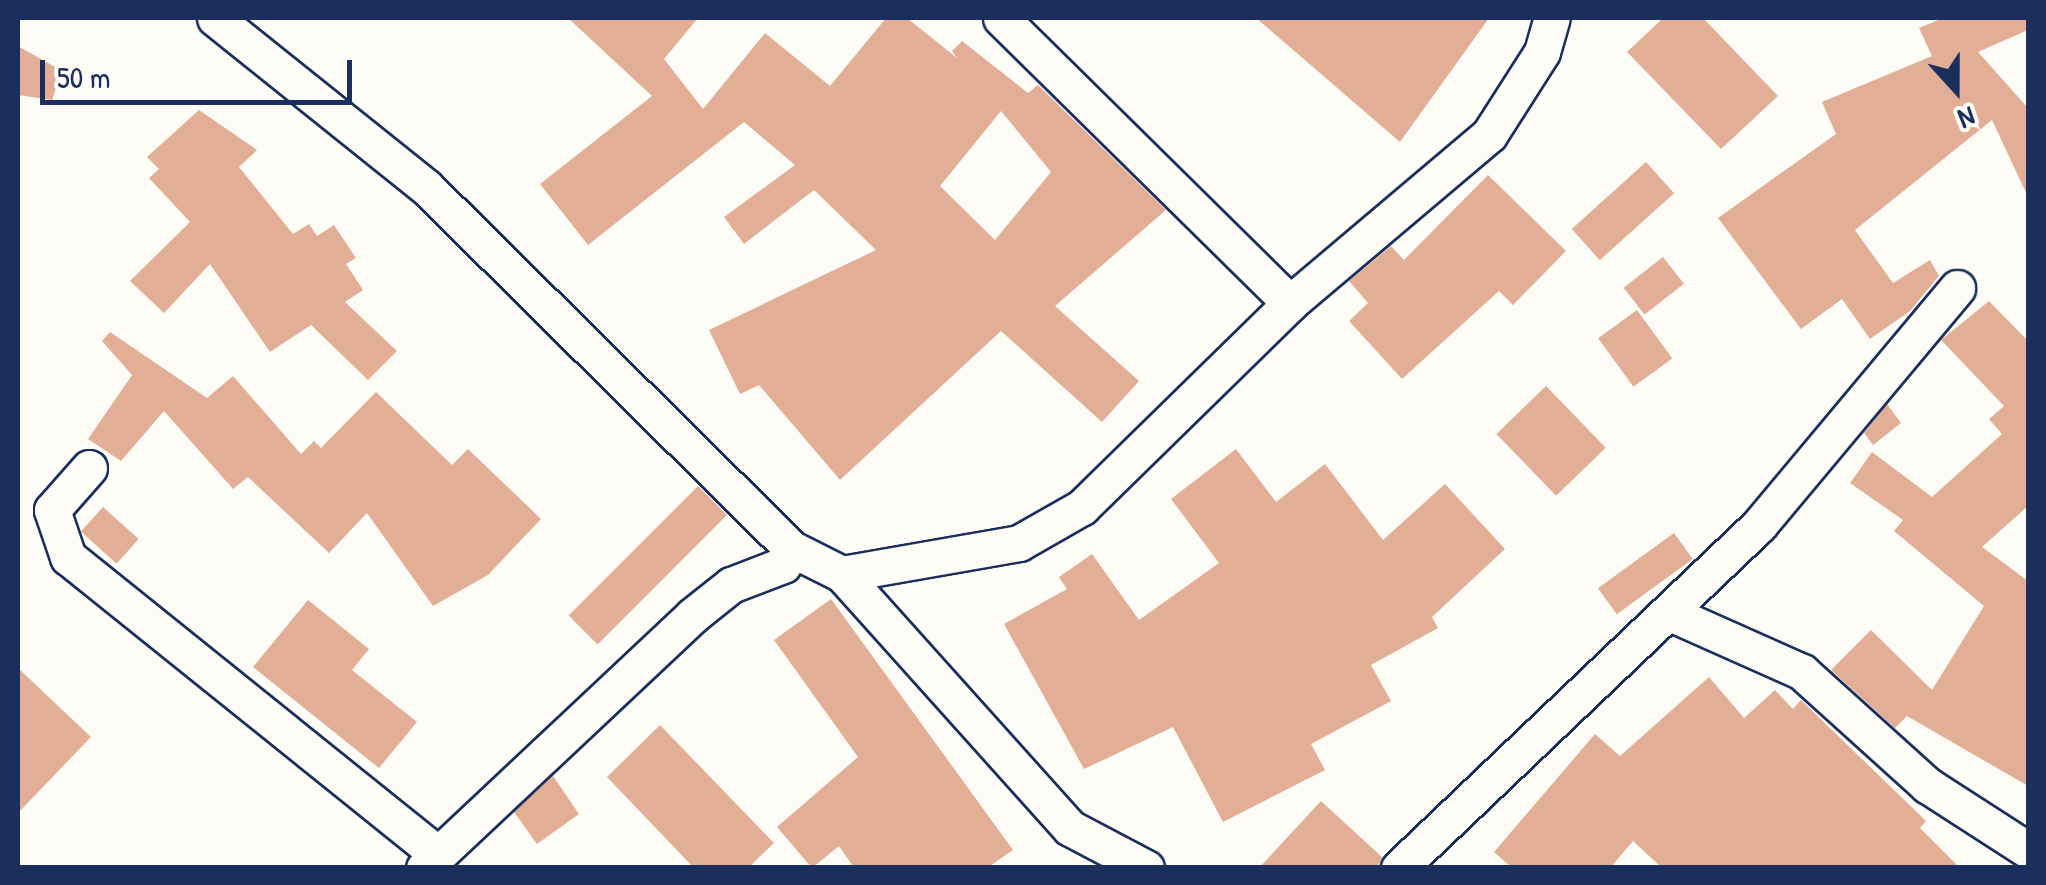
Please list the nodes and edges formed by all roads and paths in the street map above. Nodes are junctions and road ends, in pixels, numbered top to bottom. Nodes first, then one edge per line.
1 (215, 18) edge
2 (1001, 18) edge
3 (1552, 18) edge
4 (1957, 288) dead end
5 (1290, 303) junction
6 (89, 468) dead end
7 (792, 549) junction
8 (842, 574) junction
9 (1672, 614) junction
10 (2028, 850) edge
11 (431, 861) edge
12 (1146, 868) edge
13 (1399, 868) edge

1 - 7 street
2 - 5 street
3 - 5 street
4 - 9 street
5 - 8 street
6 - 11 street
7 - 8 street
7 - 11 street
8 - 12 street
9 - 10 street
9 - 13 street

